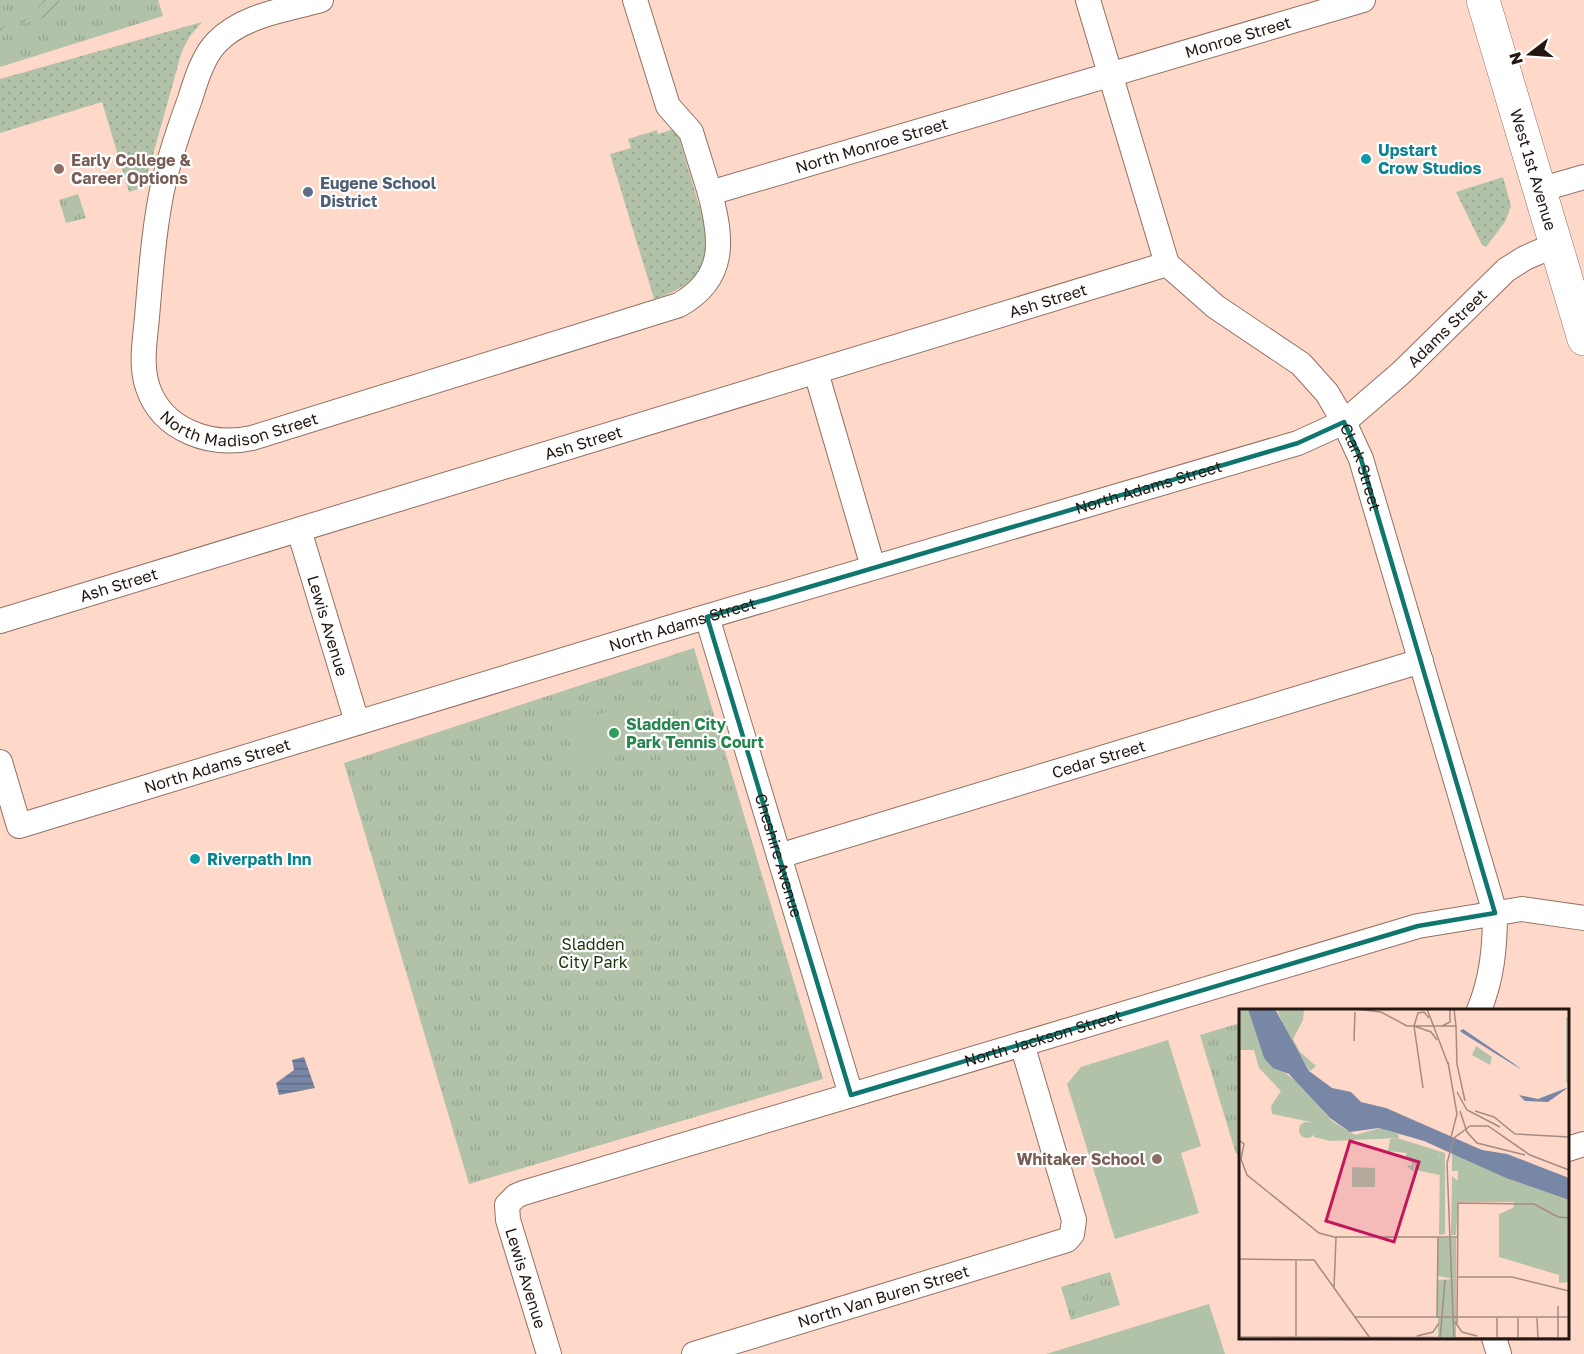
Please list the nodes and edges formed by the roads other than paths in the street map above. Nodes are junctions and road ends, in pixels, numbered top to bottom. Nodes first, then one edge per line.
1 (321, 0) edge
2 (635, 0) edge
3 (1088, 0) edge
4 (1364, 0) edge
5 (1483, 0) edge
6 (1111, 75) junction
7 (1584, 177) edge
8 (1539, 190) junction
9 (710, 193) junction
10 (1555, 245) junction
11 (1167, 264) junction
12 (1584, 339) edge
13 (816, 372) junction
14 (1344, 422) junction
15 (299, 530) junction
16 (873, 567) junction
17 (707, 616) junction
18 (0, 621) edge
19 (1421, 661) junction
20 (357, 722) junction
21 (0, 762) edge
22 (779, 856) junction
23 (1495, 914) junction
24 (1584, 918) edge
25 (1480, 1009) edge
26 (1022, 1044) junction
27 (851, 1095) junction
28 (1584, 1144) edge
29 (1569, 1149) edge
30 (510, 1202) joint
31 (1494, 1339) edge
32 (549, 1354) edge
33 (694, 1354) edge
34 (1499, 1354) edge

1 - 9 street, North Madison Street
2 - 9 street
3 - 6 street
4 - 6 street, Monroe Street
5 - 8 street, West 1st Avenue
6 - 9 street, North Monroe Street
6 - 11 street
7 - 8 street
8 - 10 street, West 1st Avenue
10 - 12 street, West 1st Avenue
10 - 14 street, Adams Street
11 - 13 street, Ash Street
11 - 14 street, Clark Street
13 - 15 street, Ash Street
13 - 16 street
14 - 16 street, North Adams Street
14 - 19 street, Clark Street
15 - 18 street, Ash Street
15 - 20 street, Lewis Avenue
16 - 17 street, North Adams Street
17 - 20 street, North Adams Street
17 - 22 street, Cheshire Avenue
19 - 22 street, Cedar Street
19 - 23 street, Clark Street
20 - 21 street, North Adams Street
22 - 27 street, Cheshire Avenue
23 - 24 street, North Jackson Street
23 - 25 street, Clark Street
23 - 26 street, North Jackson Street
26 - 27 street, North Jackson Street
26 - 33 street, North Van Buren Street
27 - 30 street, North Jackson Street
28 - 29 street
30 - 32 street, Lewis Avenue
31 - 34 street

